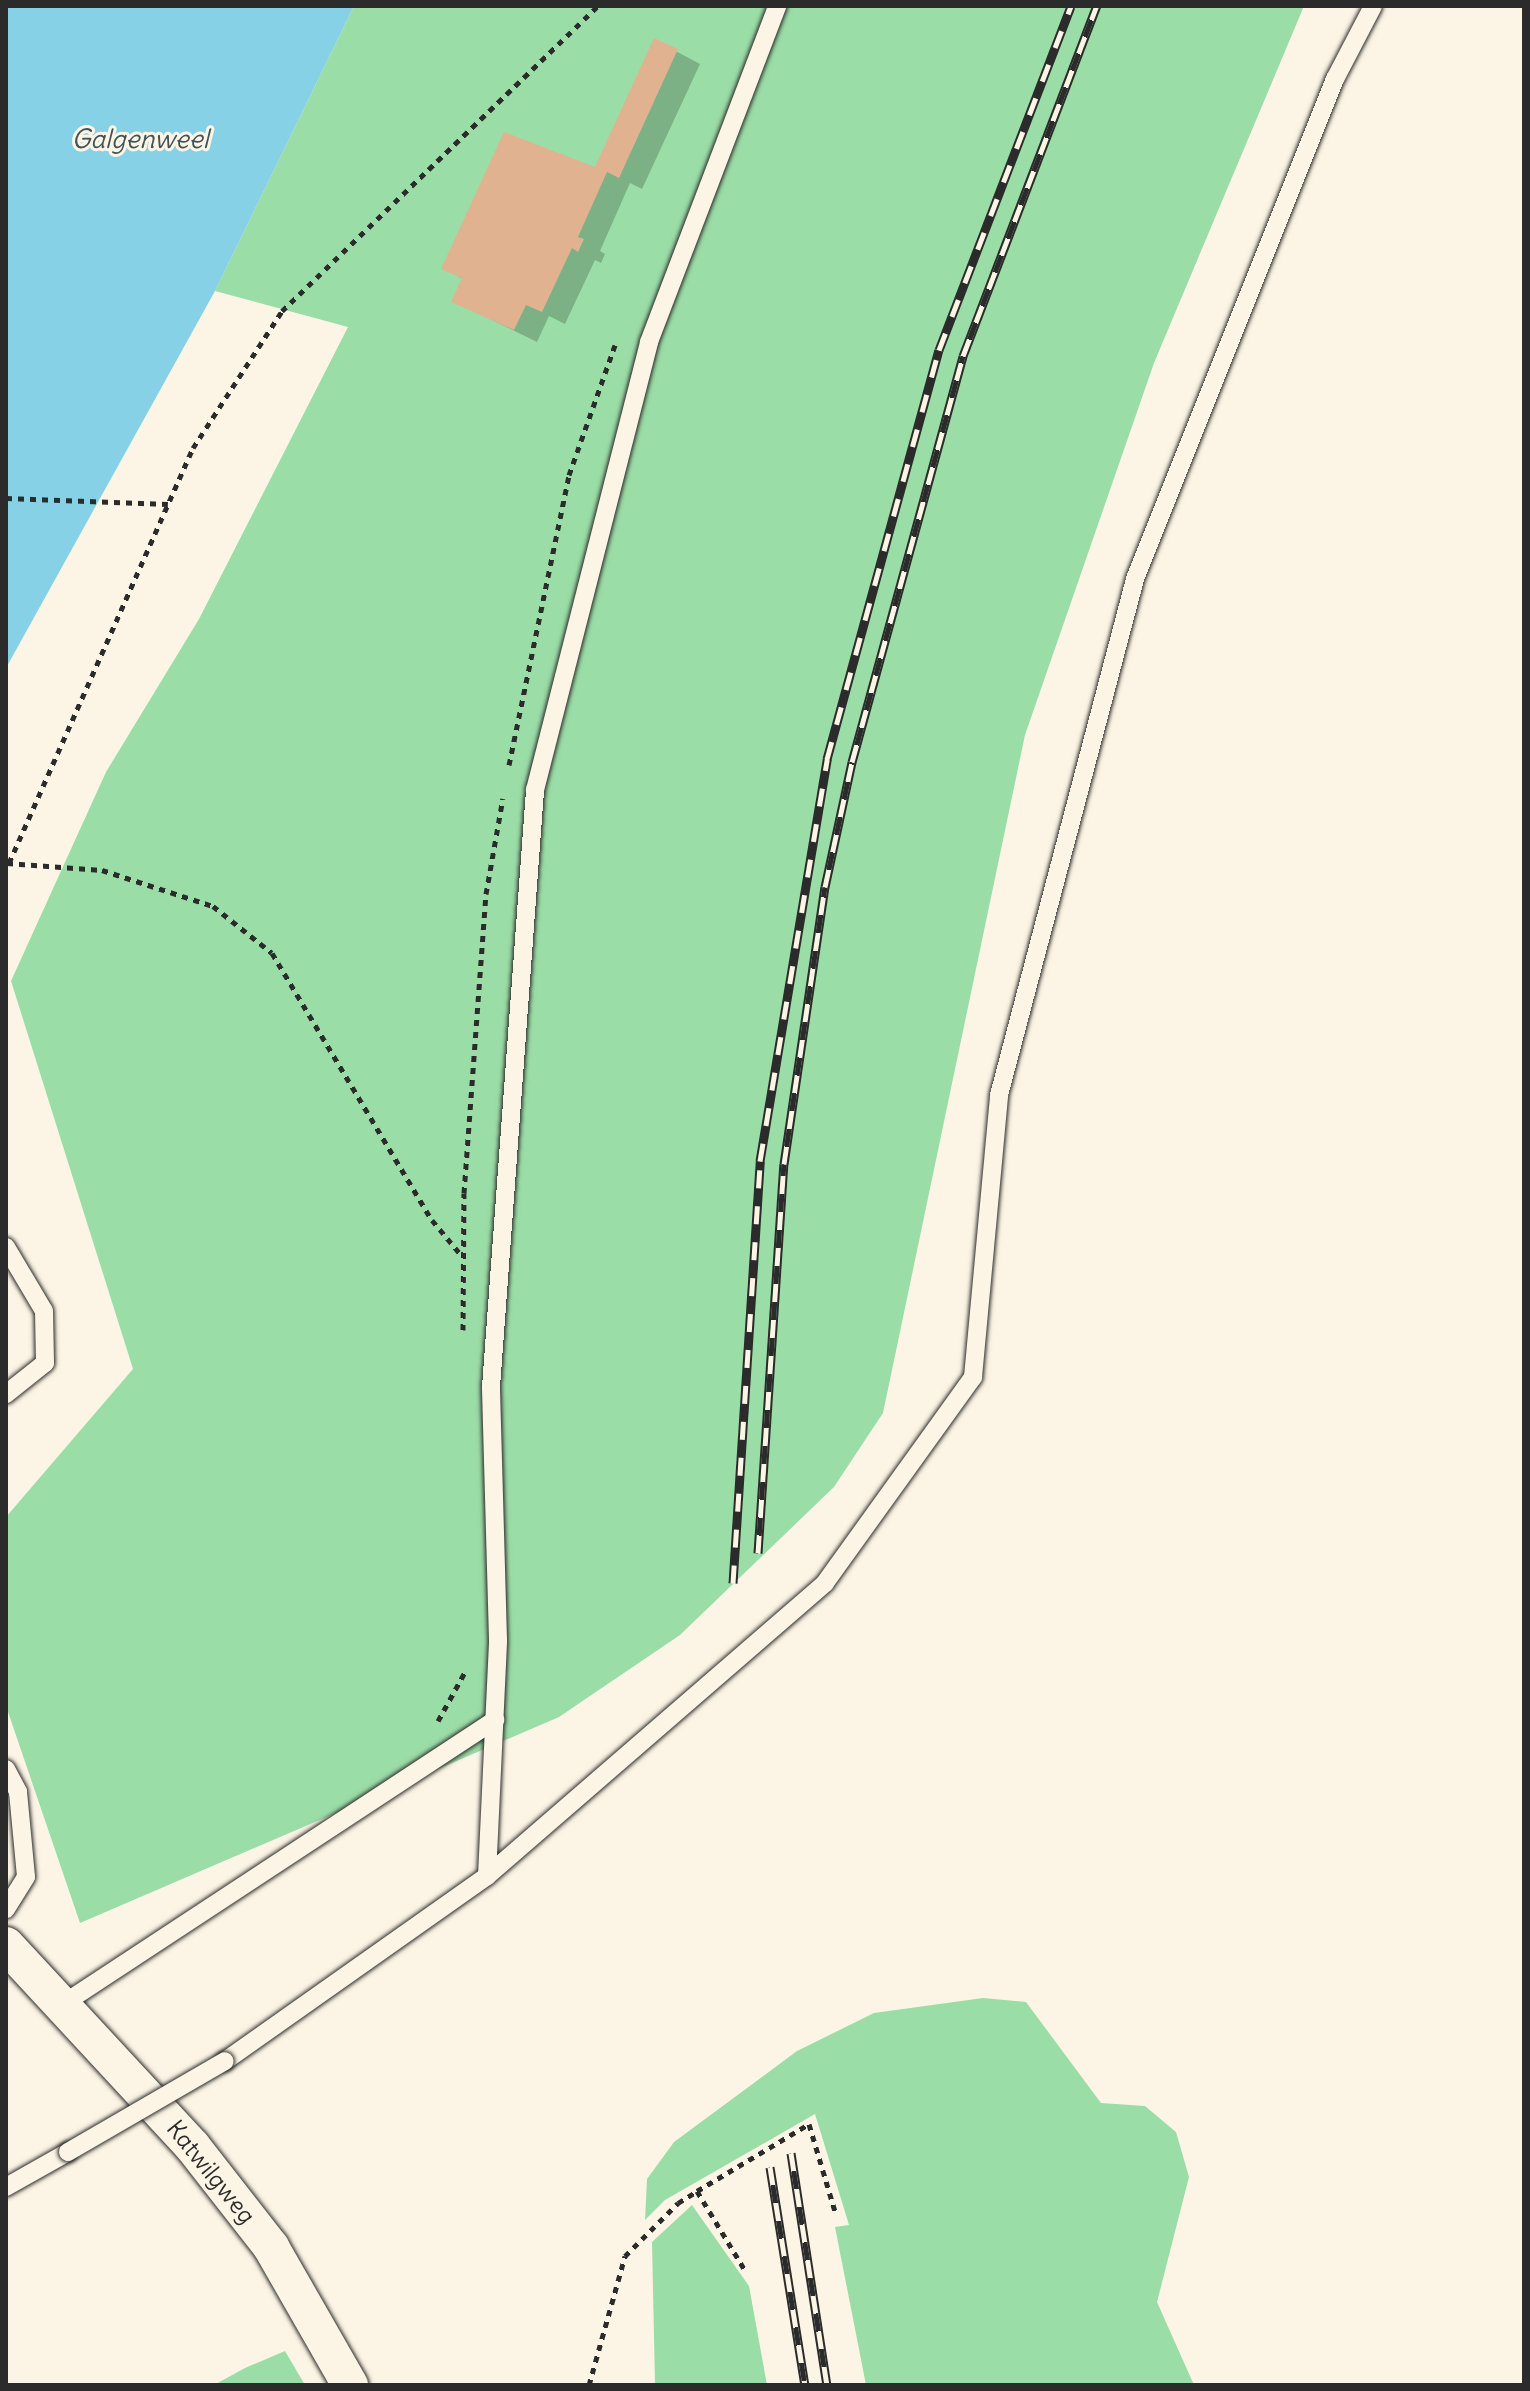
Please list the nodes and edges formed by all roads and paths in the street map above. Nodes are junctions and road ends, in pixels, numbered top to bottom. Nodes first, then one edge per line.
1 (598, 6) edge
2 (777, 6) edge
3 (1373, 6) edge
4 (6, 498) edge
5 (168, 504) junction
6 (7, 863) edge
7 (6, 1247) edge
8 (463, 1336) dead end
9 (6, 1394) edge
10 (472, 1657) dead end
11 (495, 1720) junction
12 (429, 1729) dead end
13 (6, 1769) edge
14 (487, 1876) junction
15 (6, 1909) edge
16 (6, 1945) edge
17 (49, 1996) junction
18 (6, 2187) edge
19 (697, 2191) junction
20 (835, 2211) dead end
21 (746, 2272) dead end
22 (350, 2385) edge
23 (589, 2385) edge

1 - 5 path
2 - 11 lane
3 - 14 lane
4 - 5 path
5 - 6 path
6 - 8 path
7 - 9 lane
10 - 12 path
11 - 14 lane
11 - 17 lane
13 - 15 lane
14 - 18 lane, bridge
16 - 17 street, Katwilgweg
17 - 22 street, Katwilgweg
19 - 20 path
19 - 21 path
19 - 23 path

